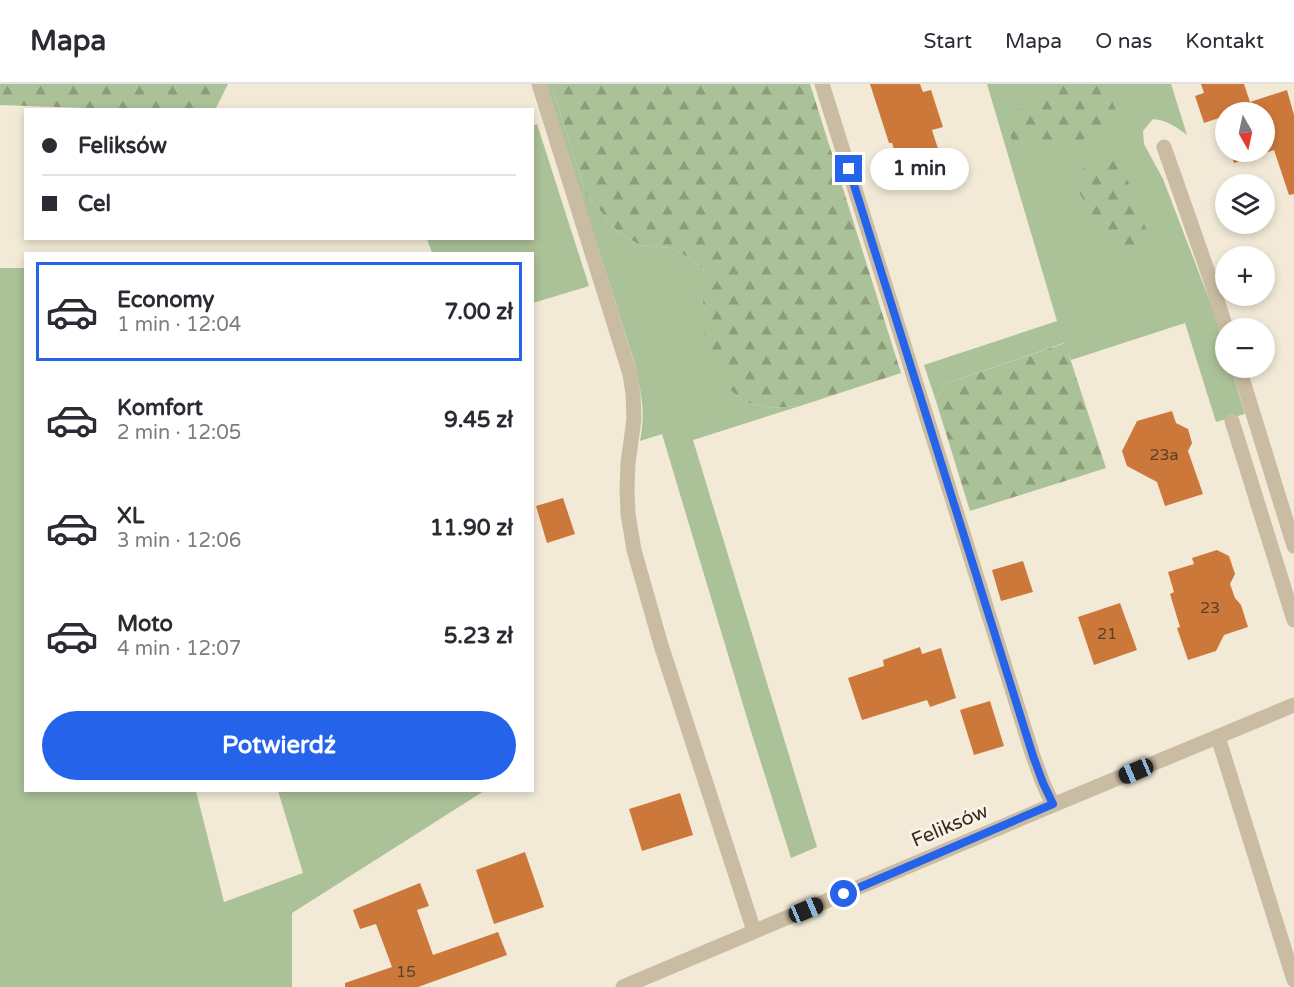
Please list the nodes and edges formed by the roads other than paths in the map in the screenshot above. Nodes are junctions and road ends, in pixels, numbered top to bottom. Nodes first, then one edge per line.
1 (539, 84) edge
2 (822, 84) edge
3 (1164, 147) dead end
4 (1223, 318) edge
5 (1242, 378) edge
6 (1232, 421) dead end
7 (1294, 546) edge
8 (1294, 620) edge
9 (1294, 705) edge
10 (1218, 737) junction
11 (1053, 804) junction
12 (754, 931) junction
13 (1294, 980) edge
14 (632, 985) edge

1 - 12 street
2 - 11 street
3 - 4 street
5 - 7 street
6 - 8 street
9 - 10 street, Feliksów
10 - 11 street, Feliksów
10 - 13 street
11 - 12 street, Feliksów
12 - 14 street, Feliksów

